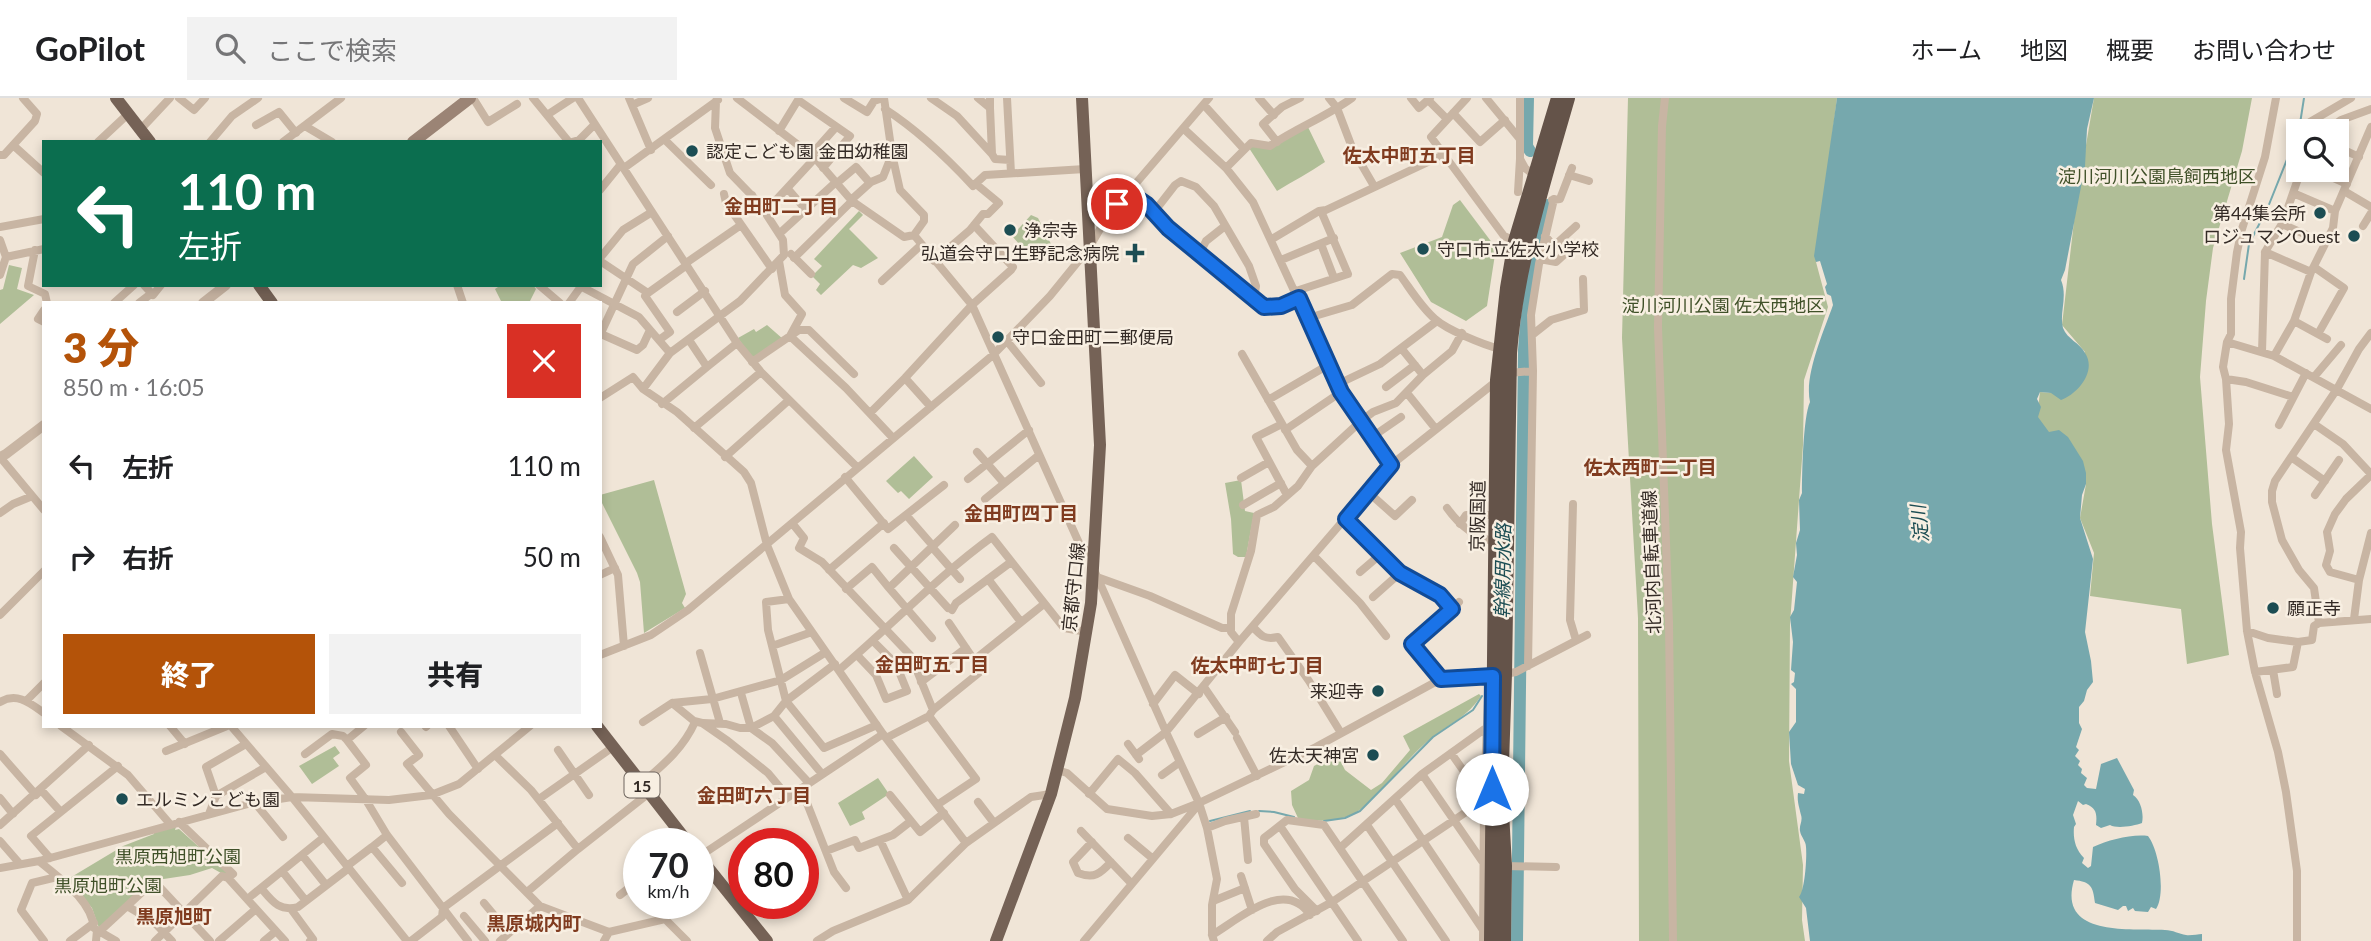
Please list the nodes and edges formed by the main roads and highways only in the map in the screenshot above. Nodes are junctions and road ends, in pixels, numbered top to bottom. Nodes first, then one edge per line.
1 (116, 98) edge
2 (471, 98) edge
3 (1082, 98) edge
4 (1565, 100) edge
5 (148, 140) edge
6 (416, 140) edge
7 (1505, 674) junction
8 (599, 728) edge
9 (675, 828) edge
10 (714, 874) edge
11 (1487, 935) edge
12 (766, 941) edge
13 (996, 941) edge
14 (1504, 941) edge

1 - 5 main road
2 - 6 main road
3 - 13 main road, 京都守口線
4 - 7 highway, 京阪国道
4 - 7 highway, 京阪国道
7 - 11 highway, 京阪国道
7 - 14 highway, 京阪国道
8 - 9 main road, 15
10 - 12 main road

